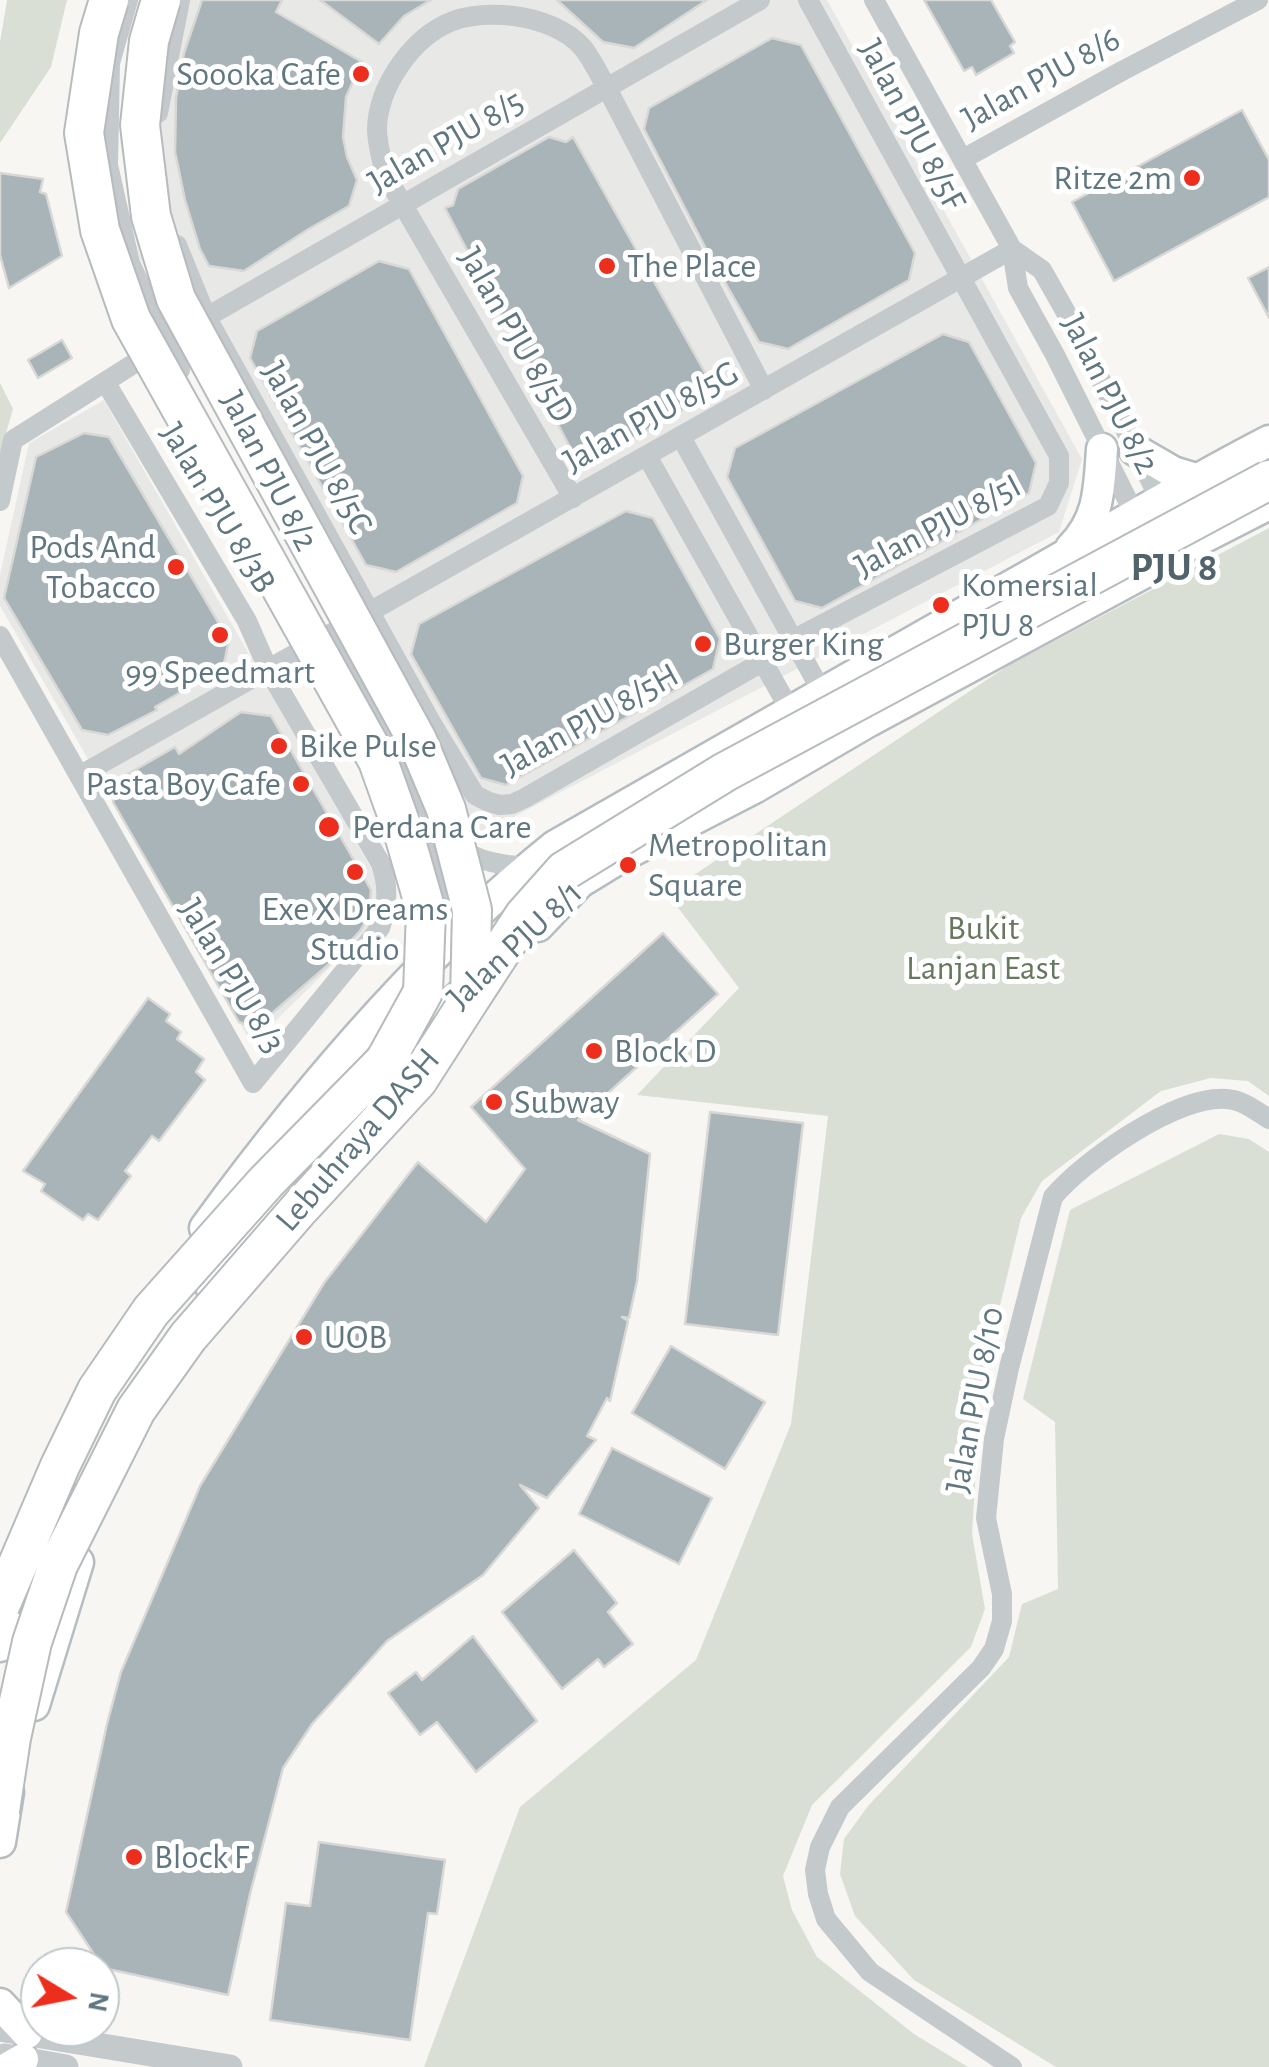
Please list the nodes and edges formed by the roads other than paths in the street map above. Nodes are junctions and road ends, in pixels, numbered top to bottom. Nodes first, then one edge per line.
1 (109, 0) edge
2 (128, 0) edge
3 (161, 0) edge
4 (180, 0) edge
5 (760, 0) edge
6 (808, 0) edge
7 (874, 0) edge
8 (1258, 0) edge
9 (606, 88) junction
10 (962, 159) junction
11 (402, 204) junction
12 (1012, 250) junction
13 (960, 280) junction
14 (206, 316) junction
15 (166, 343) junction
16 (106, 383) junction
17 (764, 390) junction
18 (680, 437) junction
19 (1269, 441) edge
20 (1102, 449) junction
21 (1135, 450) junction
22 (647, 456) junction
23 (1196, 479) junction
24 (1269, 480) edge
25 (573, 498) junction
26 (0, 500) edge
27 (1269, 504) edge
28 (1147, 507) junction
29 (1171, 557) junction
30 (1062, 558) junction
31 (372, 611) junction
32 (0, 636) edge
33 (327, 636) junction
34 (794, 640) junction
35 (762, 662) junction
36 (268, 669) junction
37 (822, 692) junction
38 (790, 710) junction
39 (79, 776) junction
40 (529, 866) junction
41 (436, 953) junction
42 (470, 999) junction
43 (1269, 1119) edge
44 (0, 1606) edge
45 (0, 1646) edge
46 (0, 1810) edge
47 (0, 1842) edge
48 (0, 2004) edge
49 (12, 2049) edge
50 (66, 2067) edge
51 (230, 2067) edge
52 (1012, 2067) edge

1 - 44 highway, Lebuhraya DASH, bridge
2 - 15 street, Jalan PJU 8/2
3 - 42 highway, bridge
4 - 14 street, Jalan PJU 8/5C
5 - 9 street, Jalan PJU 8/5
6 - 13 street, Jalan PJU 8/5F
7 - 10 street, Jalan PJU 8/2
8 - 10 street, Jalan PJU 8/6
9 - 11 street, Jalan PJU 8/5
9 - 11 street, Jalan PJU 8/5D
9 - 17 street, Jalan PJU 8/5D
10 - 12 street, Jalan PJU 8/2
11 - 14 street, Jalan PJU 8/5
11 - 25 street, Jalan PJU 8/5D
12 - 13 street, Jalan PJU 8/5G
12 - 20 street, Jalan PJU 8/2
12 - 21 street, Jalan PJU 8/2
13 - 17 street, Jalan PJU 8/5G
13 - 34 street, Jalan PJU 8/5I
14 - 15 street, Jalan PJU 8/5
14 - 31 street, Jalan PJU 8/5C
15 - 16 street, Jalan PJU 8/5
15 - 33 street, Jalan PJU 8/2
16 - 26 street, Jalan PJU 8/5
16 - 36 street, Jalan PJU 8/3B
17 - 18 street, Jalan PJU 8/5G
18 - 22 street, Jalan PJU 8/5G
18 - 34 street
19 - 23 main road, Jalan PJU 8/1
20 - 28 street, Jalan PJU 8/2
20 - 30 main road
21 - 23 main road
21 - 28 street, Jalan PJU 8/2
22 - 25 street, Jalan PJU 8/5G
22 - 35 street
23 - 28 main road, Jalan PJU 8/1
24 - 42 highway, Lebuhraya DASH, bridge
25 - 31 street, Jalan PJU 8/5G
27 - 29 main road, Jalan PJU 8/1
28 - 29 street, Jalan PJU 8/2
28 - 29 street, Jalan PJU 8/2
28 - 30 main road, Jalan PJU 8/1
29 - 47 main road, Jalan PJU 8/1
30 - 37 main road, Jalan PJU 8/1
31 - 33 street, Jalan PJU 8/5G
31 - 35 street, Jalan PJU 8/5H
32 - 39 street
33 - 36 street
33 - 40 street, Jalan PJU 8/2
33 - 41 street, Jalan PJU 8/2
34 - 37 street
35 - 38 street
36 - 39 street
36 - 39 street, Jalan PJU 8/3
37 - 38 main road, Jalan PJU 8/1
38 - 40 main road, Jalan PJU 8/1
40 - 41 main road, Jalan PJU 8/1
41 - 45 main road, Jalan PJU 8/1
42 - 46 highway, Lebuhraya DASH, bridge
43 - 52 street, Jalan PJU 8/10
48 - 49 main road
49 - 50 street
49 - 51 street

